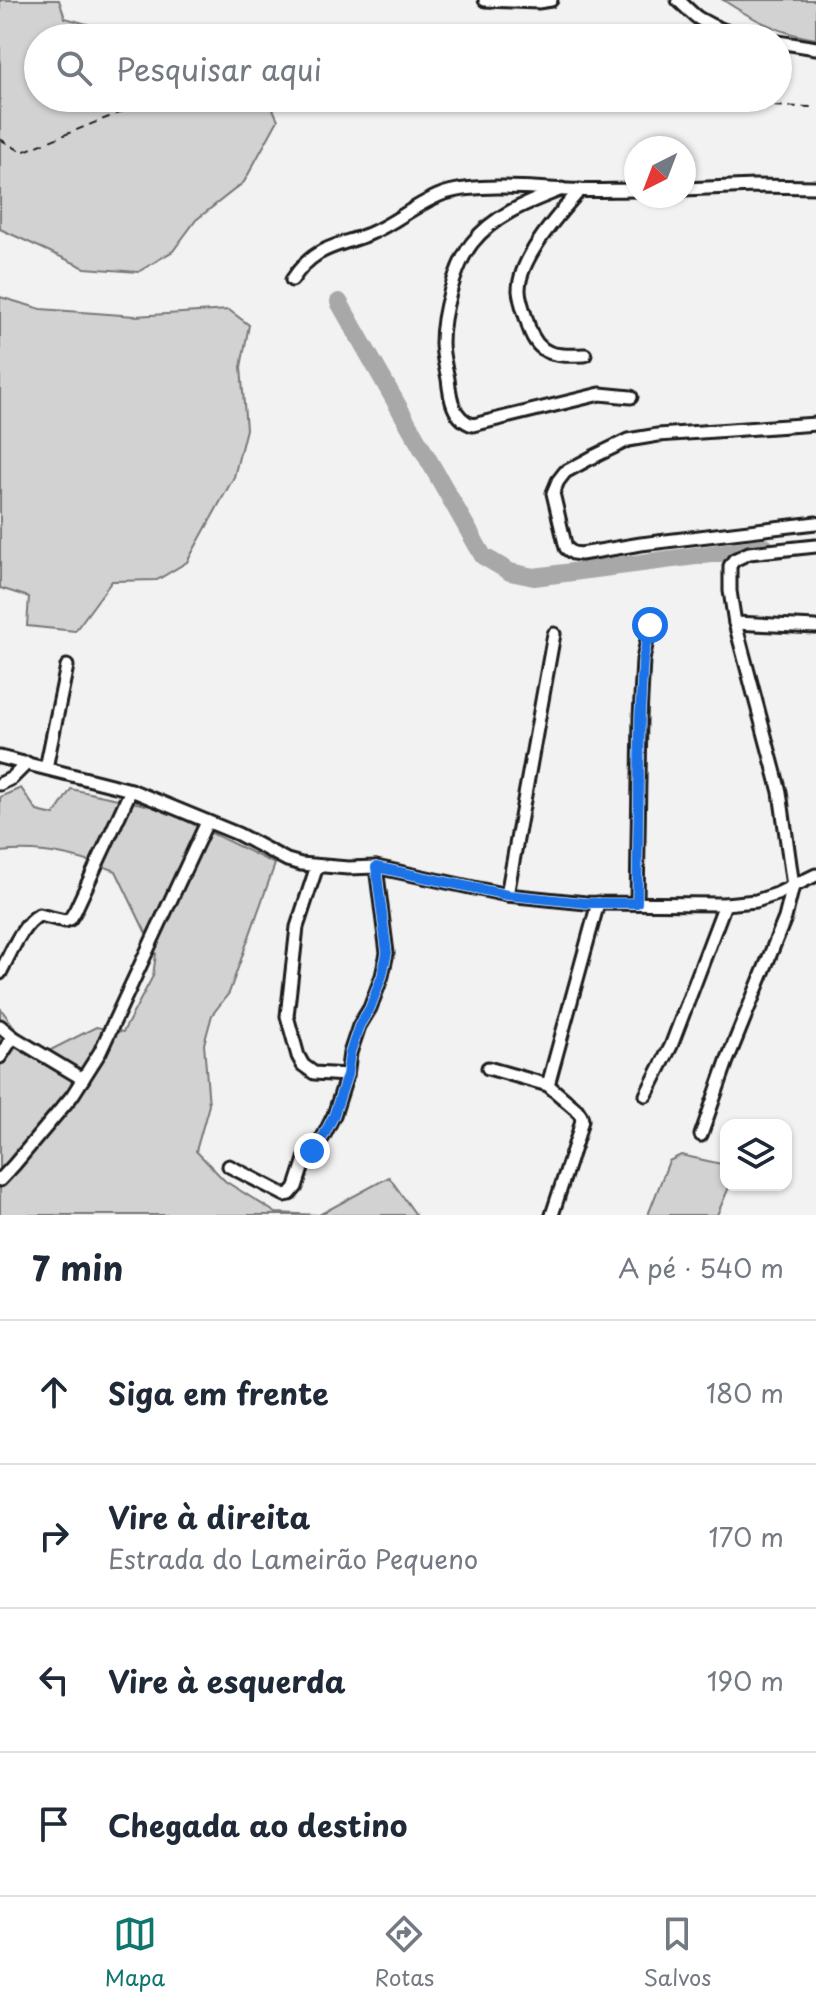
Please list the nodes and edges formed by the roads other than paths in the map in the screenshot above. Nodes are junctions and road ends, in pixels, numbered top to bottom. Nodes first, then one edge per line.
1 (485, 0) edge
2 (551, 0) edge
3 (678, 0) edge
4 (710, 24) edge
5 (792, 44) edge
6 (816, 48) edge
7 (816, 187) edge
8 (696, 188) edge
9 (562, 189) junction
10 (580, 190) junction
11 (624, 190) edge
12 (292, 280) dead end
13 (585, 355) dead end
14 (631, 397) dead end
15 (816, 424) edge
16 (816, 523) edge
17 (816, 546) edge
18 (735, 623) junction
19 (650, 625) dead end
20 (816, 627) edge
21 (554, 634) dead end
22 (67, 666) dead end
23 (0, 757) edge
24 (27, 763) junction
25 (46, 768) junction
26 (0, 784) edge
27 (131, 790) junction
28 (207, 822) junction
29 (317, 866) junction
30 (376, 867) junction
31 (816, 875) edge
32 (793, 886) junction
33 (507, 895) junction
34 (598, 903) junction
35 (637, 903) junction
36 (725, 904) junction
37 (0, 973) edge
38 (0, 1026) edge
39 (13, 1037) junction
40 (0, 1057) edge
41 (488, 1068) dead end
42 (347, 1075) junction
43 (83, 1079) junction
44 (548, 1085) junction
45 (646, 1095) dead end
46 (701, 1135) dead end
47 (229, 1166) dead end
48 (0, 1180) edge
49 (552, 1215) edge

1 - 2 street
3 - 4 street
5 - 6 street
7 - 8 street
9 - 10 street
9 - 12 street
9 - 14 street
10 - 11 street
10 - 13 street
15 - 16 street
17 - 18 street
18 - 20 street
18 - 32 street
19 - 35 street
21 - 33 street
22 - 25 street
23 - 24 street
24 - 25 street
24 - 26 street
25 - 27 street
27 - 28 street
27 - 37 street
28 - 29 street
28 - 43 street
29 - 30 street
29 - 42 street
30 - 33 street
30 - 42 street
31 - 32 street
32 - 36 street
32 - 46 street
33 - 34 street
34 - 35 street
34 - 44 street
35 - 36 street
36 - 45 street
38 - 39 street
39 - 40 street
39 - 43 street
41 - 44 street
42 - 47 street
43 - 48 street
44 - 49 street

